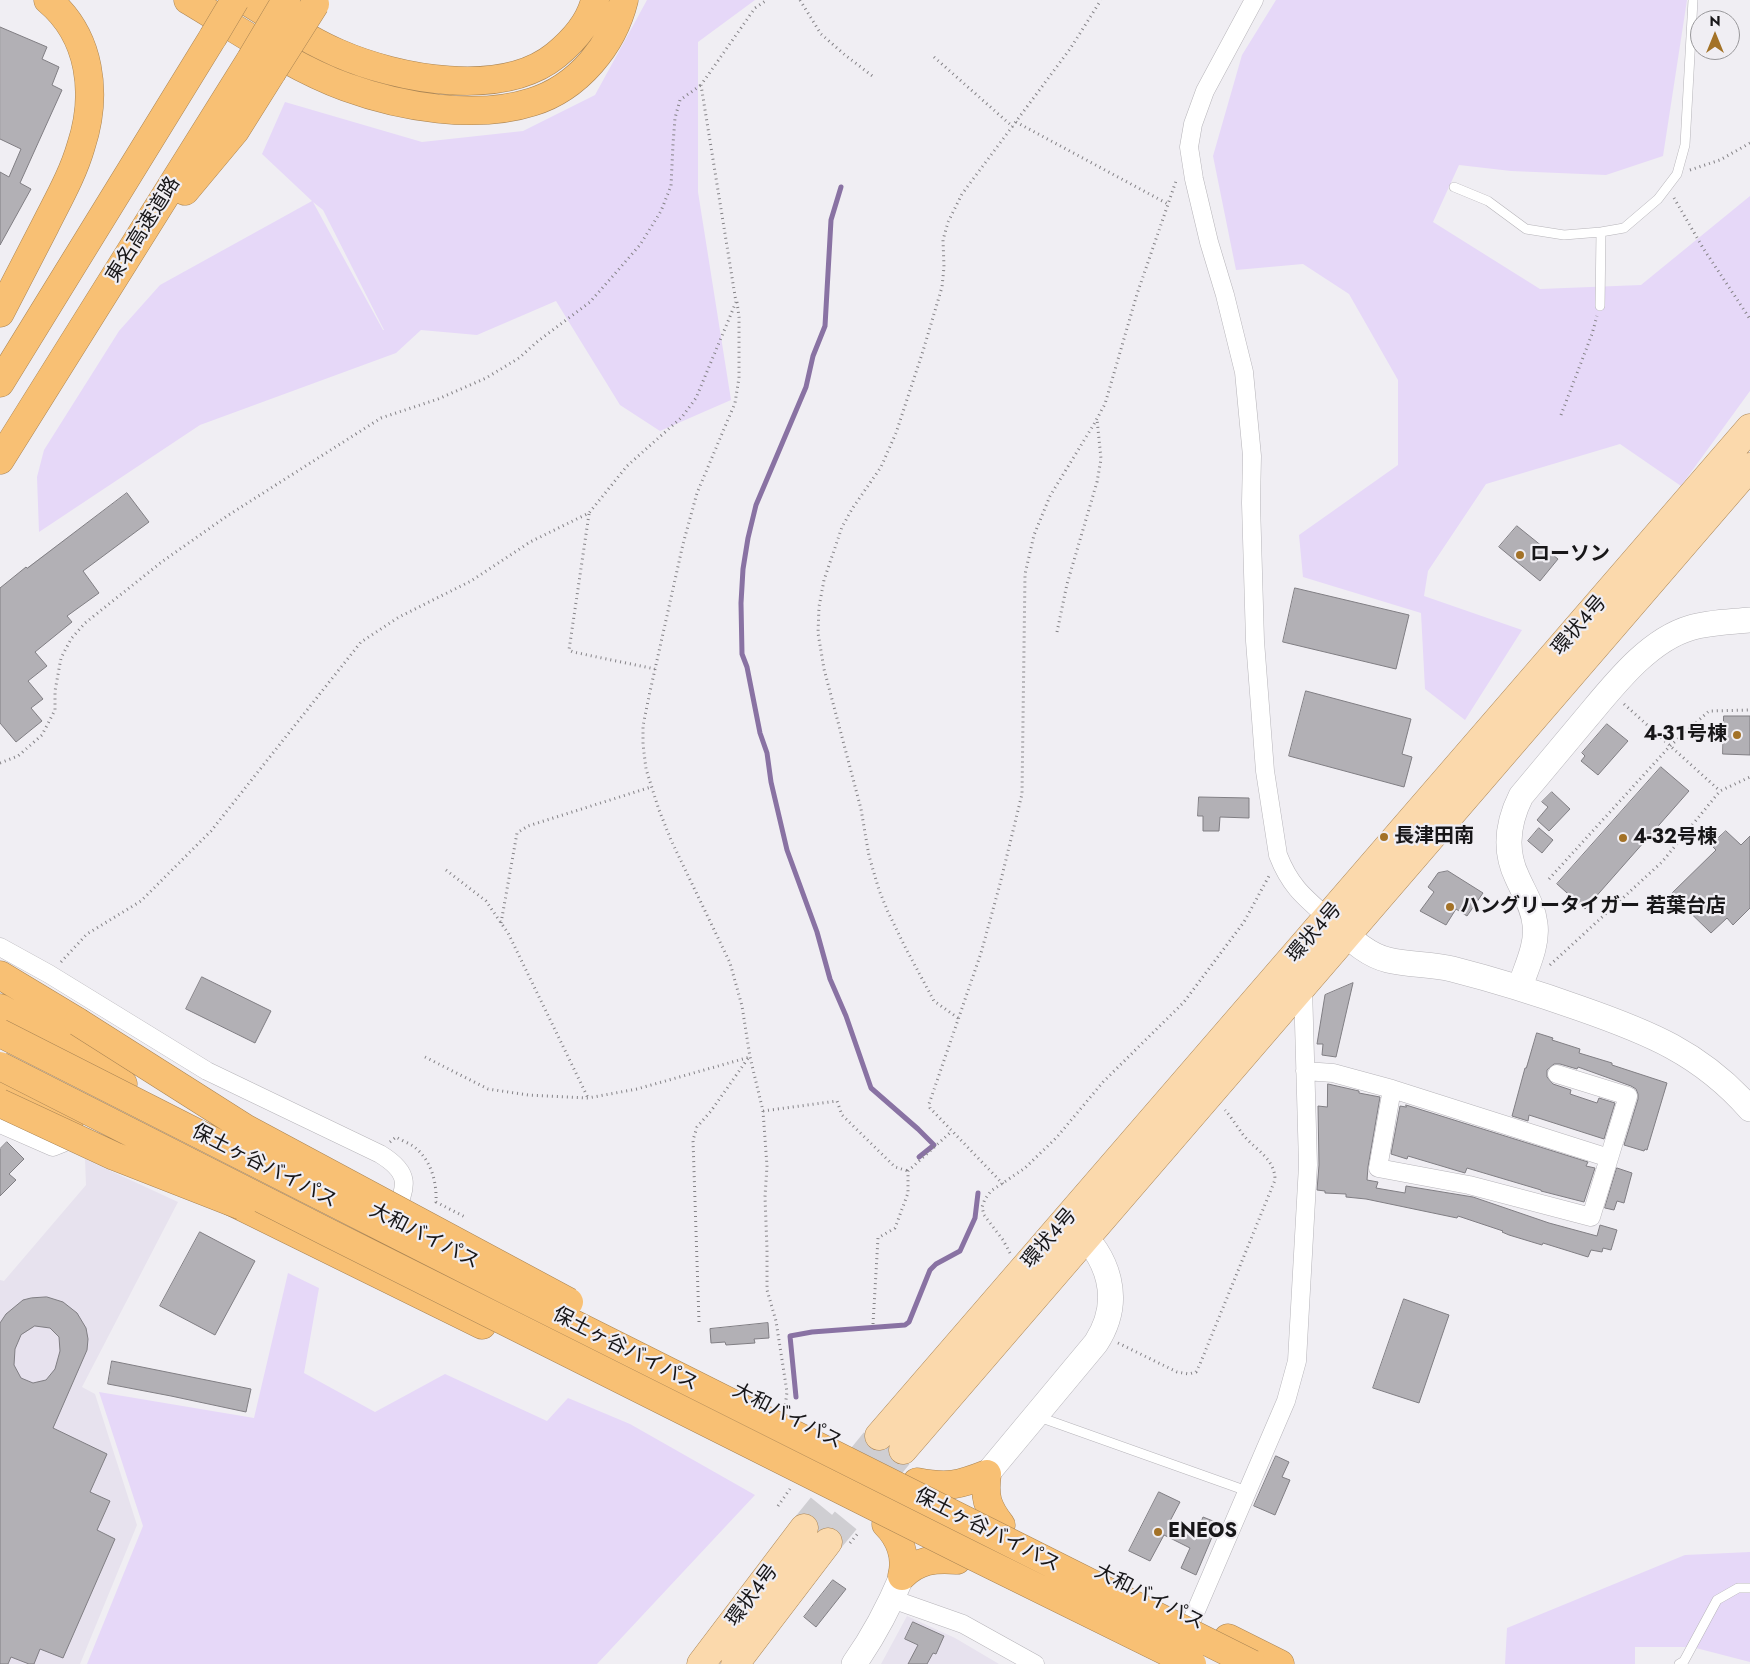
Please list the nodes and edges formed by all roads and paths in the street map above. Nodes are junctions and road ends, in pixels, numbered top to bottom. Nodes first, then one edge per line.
1 (48, 0) edge
2 (188, 0) edge
3 (235, 0) edge
4 (245, 0) edge
5 (274, 0) edge
6 (286, 0) edge
7 (596, 0) edge
8 (624, 0) edge
9 (767, 0) edge
10 (800, 0) edge
11 (1101, 0) edge
12 (1254, 0) edge
13 (1693, 0) edge
14 (317, 2) edge
15 (934, 57) dead end
16 (262, 65) junction
17 (875, 78) dead end
18 (500, 79) junction
19 (702, 85) junction
20 (1016, 122) junction
21 (1013, 127) junction
22 (1750, 143) edge
23 (1677, 174) junction
24 (1177, 179) dead end
25 (1668, 186) junction
26 (1454, 187) dead end
27 (1168, 204) junction
28 (1601, 232) junction
29 (736, 302) junction
30 (1600, 306) joint
31 (0, 314) edge
32 (1750, 319) edge
33 (0, 383) edge
34 (1561, 415) dead end
35 (1097, 419) junction
36 (1750, 428) edge
37 (0, 460) edge
38 (1750, 467) edge
39 (589, 513) junction
40 (1750, 620) edge
41 (1057, 632) dead end
42 (655, 669) junction
43 (1609, 691) junction
44 (1750, 710) edge
45 (1670, 746) junction
46 (0, 763) edge
47 (1750, 777) edge
48 (651, 787) junction
49 (1720, 791) junction
50 (1283, 869) junction
51 (446, 870) dead end
52 (1549, 879) dead end
53 (501, 923) junction
54 (1337, 927) junction
55 (0, 947) edge
56 (1549, 966) dead end
57 (49, 974) junction
58 (0, 975) edge
59 (1303, 987) junction
60 (1520, 987) junction
61 (0, 1008) edge
62 (958, 1018) junction
63 (0, 1022) edge
64 (0, 1033) edge
65 (425, 1057) dead end
66 (750, 1057) junction
67 (0, 1066) edge
68 (1305, 1072) junction
69 (1557, 1074) dead end
70 (123, 1084) junction
71 (0, 1086) edge
72 (1392, 1089) junction
73 (1210, 1095) junction
74 (588, 1098) junction
75 (0, 1102) edge
76 (1750, 1109) edge
77 (763, 1111) junction
78 (0, 1124) edge
79 (74, 1124) junction
80 (952, 1131) junction
81 (380, 1154) junction
82 (1610, 1158) junction
83 (908, 1171) junction
84 (1003, 1184) junction
85 (467, 1218) dead end
86 (391, 1221) junction
87 (1077, 1228) junction
88 (389, 1262) junction
89 (1020, 1274) junction
90 (699, 1322) dead end
91 (873, 1324) dead end
92 (1102, 1335) junction
93 (784, 1415) junction
94 (1036, 1416) junction
95 (879, 1436) tunnel mouth
96 (903, 1450) tunnel mouth
97 (987, 1474) junction
98 (796, 1480) junction
99 (917, 1482) junction
100 (1247, 1492) junction
101 (778, 1506) dead end
102 (886, 1524) junction
103 (993, 1527) junction
104 (804, 1528) tunnel mouth
105 (828, 1542) tunnel mouth
106 (957, 1560) junction
107 (897, 1588) junction
108 (1750, 1588) edge
109 (1192, 1620) junction
110 (701, 1664) edge
111 (735, 1664) edge
112 (854, 1664) edge
113 (1035, 1664) edge
114 (1167, 1664) edge
115 (1173, 1664) edge
116 (1192, 1664) edge
117 (1252, 1664) edge
118 (1280, 1664) edge
119 (1679, 1664) edge

1 - 31 highway
2 - 8 highway
3 - 33 highway, bridge
4 - 18 highway
5 - 18 highway
6 - 16 highway, 東名高速道路, bridge
7 - 18 highway
9 - 19 path
10 - 17 path
11 - 20 path
12 - 50 street
13 - 23 lane
14 - 16 highway, bridge
15 - 21 path
16 - 37 highway, 東名高速道路
19 - 29 path
19 - 46 path
20 - 21 path
20 - 27 path
21 - 62 path
22 - 23 path
23 - 25 lane
24 - 27 path
25 - 28 lane
25 - 32 path
26 - 28 lane
27 - 35 path
28 - 30 lane
29 - 39 path
29 - 42 path
30 - 34 path
35 - 41 path
35 - 62 path
36 - 54 main road, 環状4号
38 - 54 main road, 環状4号
39 - 42 path
39 - 57 path
40 - 43 street
42 - 48 path
43 - 45 path
43 - 60 street
44 - 45 path
45 - 49 path
45 - 52 path
47 - 49 path
48 - 53 path
48 - 66 path
49 - 56 path
50 - 54 street
50 - 84 path
51 - 53 path
53 - 74 path
54 - 59 main road, 環状4号
54 - 60 street
54 - 87 main road, 環状4号
55 - 57 street
57 - 81 street
58 - 103 highway, bridge
59 - 68 street
59 - 73 main road, 環状4号
60 - 76 street
61 - 70 highway
62 - 80 path
63 - 70 highway, 大和バイパス
64 - 103 highway, 保土ヶ谷バイパス, bridge
65 - 74 path
66 - 74 path
66 - 77 path
66 - 90 path
67 - 88 highway, 保土ヶ谷バイパス, bridge
68 - 72 street
68 - 100 street
69 - 82 street
70 - 86 highway, 大和バイパス
71 - 79 highway
72 - 82 street
72 - 82 street
73 - 87 main road, 環状4号
73 - 92 path
75 - 88 highway, bridge
77 - 83 path
77 - 93 path
78 - 79 street
79 - 98 highway
80 - 83 path
80 - 84 path
81 - 85 path
81 - 86 street
83 - 91 path
84 - 89 path
86 - 93 highway, 大和バイパス
87 - 89 main road, 環状4号
87 - 92 street
87 - 96 main road, 環状4号
88 - 116 highway, 保土ヶ谷バイパス, bridge
89 - 95 main road, 環状4号
92 - 94 street
93 - 99 highway, 大和バイパス
94 - 97 street
94 - 100 lane
97 - 99 highway
97 - 103 highway
98 - 101 path
98 - 102 highway
99 - 103 highway, 大和バイパス
100 - 109 street
102 - 106 highway
102 - 107 highway
103 - 109 highway, 大和バイパス
103 - 117 highway, 保土ヶ谷バイパス, bridge
104 - 110 main road, 環状4号
105 - 111 main road, 環状4号
106 - 107 highway
106 - 114 highway
107 - 112 street
107 - 113 street
108 - 119 lane
109 - 115 street
109 - 118 highway, 大和バイパス

